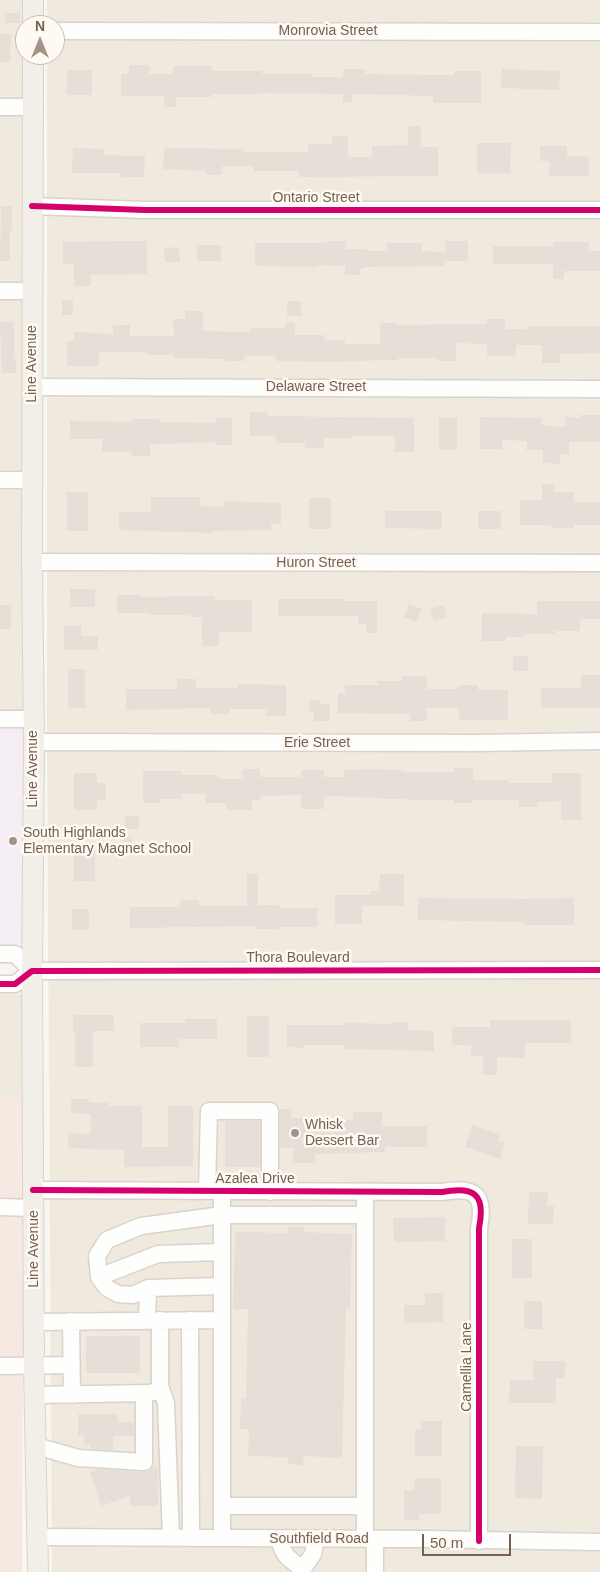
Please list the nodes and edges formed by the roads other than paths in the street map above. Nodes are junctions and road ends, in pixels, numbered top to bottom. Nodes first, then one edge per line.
1 (33, 0) edge
2 (33, 15) edge
3 (65, 31) edge
4 (600, 32) edge
5 (33, 65) edge
6 (0, 107) edge
7 (32, 107) junction
8 (32, 206) junction
9 (600, 210) edge
10 (0, 291) edge
11 (32, 291) junction
12 (32, 387) junction
13 (600, 389) edge
14 (0, 480) edge
15 (32, 480) junction
16 (32, 562) junction
17 (600, 564) edge
18 (0, 719) edge
19 (34, 719) junction
20 (600, 741) edge
21 (34, 742) junction
22 (0, 954) edge
23 (600, 970) edge
24 (32, 971) junction
25 (0, 984) edge
26 (214, 1191) junction
27 (270, 1192) junction
28 (365, 1192) junction
29 (475, 1195) joint
30 (33, 1199) junction
31 (0, 1207) edge
32 (222, 1216) junction
33 (365, 1216) junction
34 (222, 1252) junction
35 (99, 1277) junction
36 (222, 1286) junction
37 (148, 1288) junction
38 (153, 1320) junction
39 (190, 1320) junction
40 (222, 1320) junction
41 (71, 1321) junction
42 (34, 1322) junction
43 (72, 1365) junction
44 (0, 1366) edge
45 (34, 1366) junction
46 (160, 1386) junction
47 (144, 1393) junction
48 (35, 1395) junction
49 (72, 1395) junction
50 (36, 1446) junction
51 (144, 1462) junction
52 (169, 1463) junction
53 (222, 1506) junction
54 (365, 1506) junction
55 (38, 1538) junction
56 (171, 1538) junction
57 (191, 1538) junction
58 (222, 1538) junction
59 (280, 1539) junction
60 (316, 1539) junction
61 (370, 1539) junction
62 (479, 1541) junction
63 (600, 1542) edge
64 (303, 1571) edge
65 (38, 1572) edge
66 (375, 1572) edge

1 - 2 main road
3 - 4 street, Monrovia Street
5 - 7 main road, Line Avenue
6 - 7 street
7 - 8 main road, Line Avenue
8 - 9 street, Ontario Street
8 - 11 main road, Line Avenue
10 - 11 street
11 - 12 main road, Line Avenue
12 - 13 street, Delaware Street
12 - 15 main road, Line Avenue
14 - 15 street
15 - 16 main road, Line Avenue
16 - 17 street, Huron Street
16 - 19 main road, Line Avenue
18 - 19 street
19 - 21 main road, Line Avenue
20 - 21 street, Erie Street
21 - 24 main road, Line Avenue
22 - 24 street
23 - 24 street, Thora Boulevard
24 - 25 street
24 - 30 main road, Line Avenue
26 - 27 street, Azalea Drive
26 - 27 street
26 - 30 street, Azalea Drive
26 - 32 street
27 - 28 street, Azalea Drive
28 - 29 street, Azalea Drive
28 - 33 street
29 - 62 street, Camellia Lane
30 - 31 street, Azalea Drive
30 - 42 main road, Line Avenue
32 - 33 street
32 - 34 street
32 - 35 street
33 - 54 street
34 - 35 street
34 - 36 street
35 - 37 street
36 - 37 street
36 - 40 street
37 - 38 street
38 - 39 street
38 - 41 street
38 - 46 street
39 - 40 street
39 - 57 street
40 - 53 street
41 - 42 street
41 - 43 street
42 - 45 main road, Line Avenue
43 - 45 street
43 - 49 street
44 - 45 street
45 - 48 main road, Line Avenue
46 - 47 street
46 - 52 street
47 - 49 street
47 - 51 street
48 - 49 street
48 - 50 main road, Line Avenue
50 - 51 street
50 - 55 main road, Line Avenue
51 - 52 street
52 - 56 street
53 - 54 street
53 - 58 street
54 - 61 street
55 - 56 street, Southfield Road
55 - 65 main road, Line Avenue
56 - 57 street, Southfield Road
57 - 58 street, Southfield Road
58 - 59 street, Southfield Road
59 - 60 street, Southfield Road
59 - 64 street
60 - 61 street, Southfield Road
60 - 64 street
61 - 62 street, Southfield Road
61 - 66 street
62 - 63 street, Southfield Road

